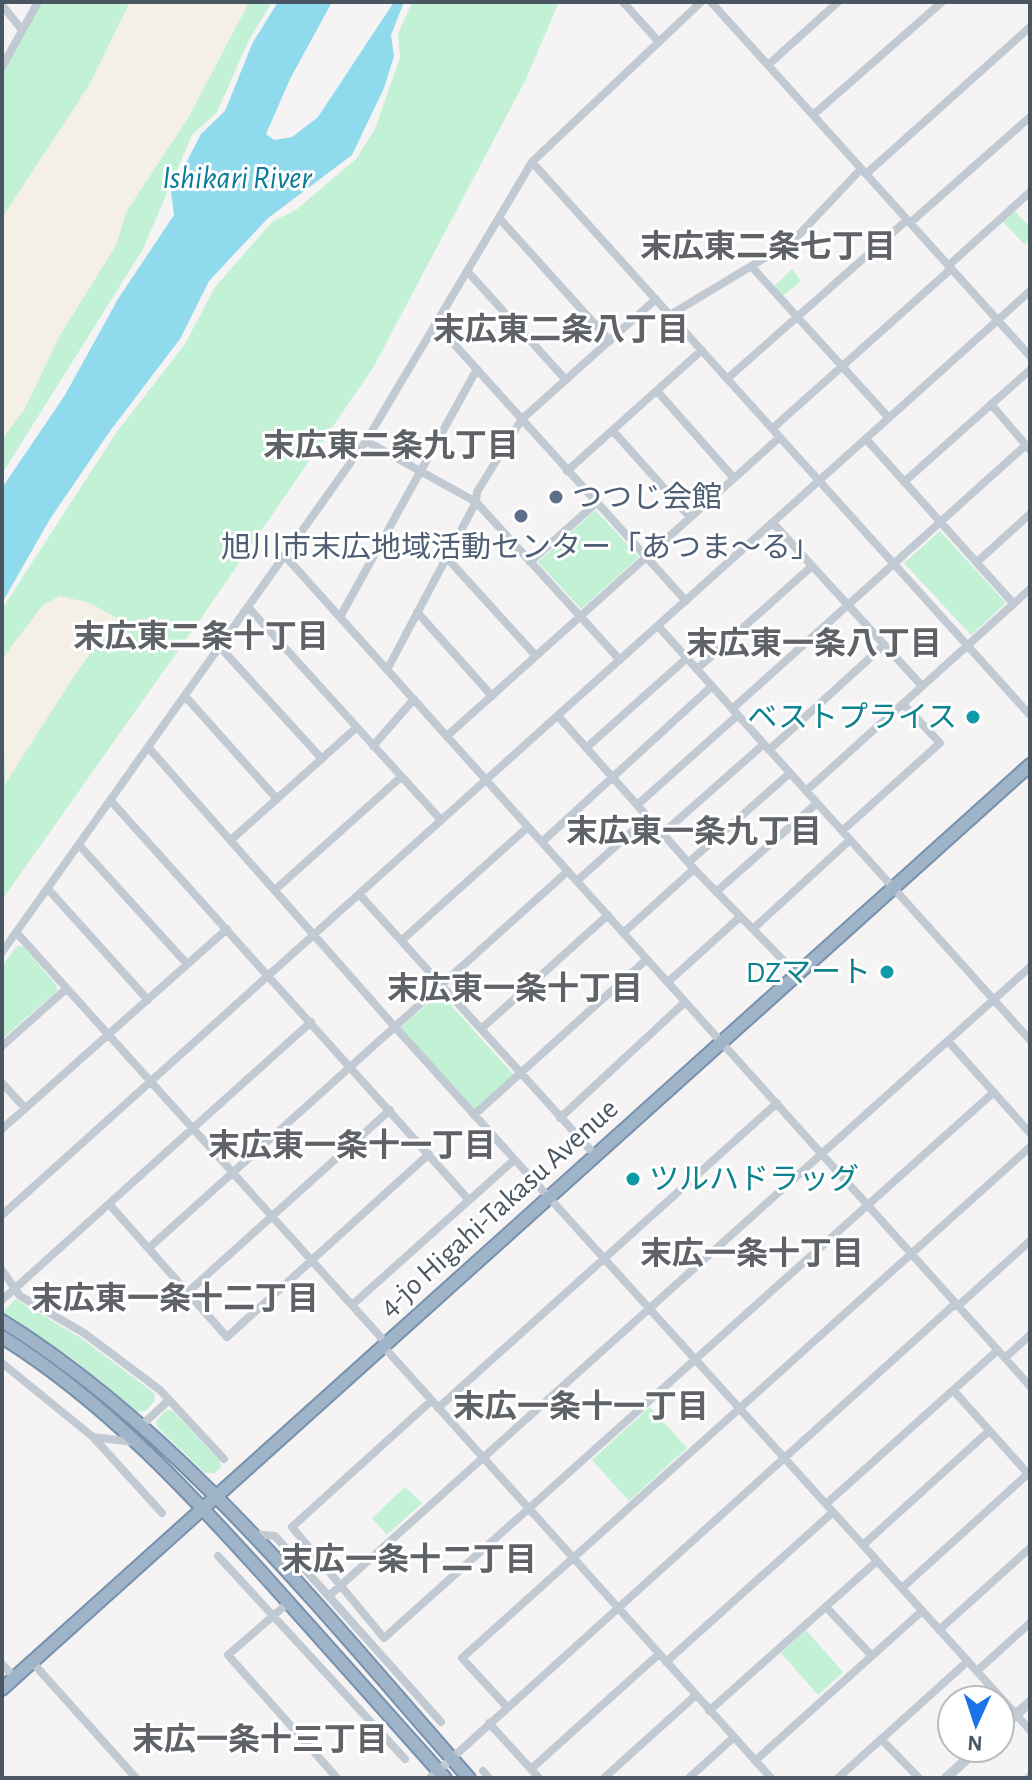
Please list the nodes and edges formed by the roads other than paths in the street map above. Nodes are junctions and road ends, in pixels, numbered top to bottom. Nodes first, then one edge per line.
1 (38, 2) edge
2 (623, 2) edge
3 (701, 2) edge
4 (711, 2) edge
5 (838, 2) edge
6 (942, 2) edge
7 (2, 5) edge
8 (1030, 27) edge
9 (22, 30) junction
10 (659, 42) junction
11 (768, 65) junction
12 (2, 67) edge
13 (813, 115) junction
14 (1030, 117) edge
15 (532, 162) junction
16 (863, 172) junction
17 (1030, 192) edge
18 (499, 218) junction
19 (908, 221) junction
20 (751, 266) junction
21 (949, 267) junction
22 (467, 271) junction
23 (1030, 291) edge
24 (656, 299) junction
25 (670, 315) junction
26 (798, 318) junction
27 (998, 320) junction
28 (436, 324) junction
29 (610, 341) junction
30 (702, 350) junction
31 (1030, 356) edge
32 (842, 366) junction
33 (477, 369) junction
34 (1030, 370) edge
35 (728, 378) junction
36 (566, 380) junction
37 (657, 391) junction
38 (991, 404) junction
39 (889, 418) junction
40 (522, 419) junction
41 (773, 428) junction
42 (613, 431) junction
43 (780, 437) junction
44 (866, 439) junction
45 (366, 441) junction
46 (1028, 447) edge
47 (421, 471) junction
48 (567, 471) junction
49 (733, 477) junction
50 (819, 481) junction
51 (904, 482) junction
52 (476, 502) junction
53 (596, 503) junction
54 (1030, 514) edge
55 (690, 517) junction
56 (941, 522) junction
57 (773, 523) junction
58 (285, 556) junction
59 (447, 558) junction
60 (646, 558) junction
61 (530, 562) junction
62 (977, 562) junction
63 (895, 564) junction
64 (812, 566) junction
65 (1030, 589) edge
66 (686, 601) junction
67 (1013, 603) junction
68 (849, 606) junction
69 (248, 607) junction
70 (417, 612) junction
71 (340, 617) junction
72 (580, 617) junction
73 (658, 626) junction
74 (884, 645) junction
75 (967, 645) junction
76 (220, 647) junction
77 (536, 656) junction
78 (687, 658) junction
79 (620, 660) junction
80 (697, 669) junction
81 (387, 670) junction
82 (712, 686) junction
83 (922, 686) junction
84 (185, 696) junction
85 (492, 696) junction
86 (414, 699) junction
87 (903, 704) junction
88 (735, 712) junction
89 (1030, 715) edge
90 (558, 716) junction
91 (356, 728) junction
92 (447, 736) junction
93 (373, 746) junction
94 (148, 747) junction
95 (767, 747) junction
96 (586, 748) junction
97 (322, 759) junction
98 (1030, 765) edge
99 (790, 773) junction
100 (611, 776) junction
101 (401, 777) junction
102 (487, 780) junction
103 (806, 791) junction
104 (277, 799) junction
105 (111, 801) junction
106 (817, 803) junction
107 (637, 805) junction
108 (648, 817) junction
109 (441, 820) junction
110 (528, 827) junction
111 (842, 831) junction
112 (663, 833) junction
113 (231, 840) junction
114 (850, 840) junction
115 (542, 842) junction
116 (79, 845) junction
117 (692, 866) junction
118 (568, 871) junction
119 (577, 881) junction
120 (893, 887) junction
121 (48, 889) junction
122 (276, 889) junction
123 (716, 892) junction
124 (359, 894) junction
125 (608, 915) junction
126 (740, 917) junction
127 (754, 928) junction
128 (227, 929) junction
129 (16, 932) junction
130 (623, 933) junction
131 (314, 936) junction
132 (402, 940) junction
133 (2, 952) edge
134 (647, 959) junction
135 (784, 961) dead end
136 (187, 964) junction
137 (1030, 967) edge
138 (269, 975) junction
139 (668, 982) junction
140 (441, 985) junction
141 (66, 989) junction
142 (148, 1000) junction
143 (993, 1000) junction
144 (685, 1002) junction
145 (311, 1022) junction
146 (395, 1027) junction
147 (481, 1029) junction
148 (109, 1033) junction
149 (1030, 1039) edge
150 (948, 1041) junction
151 (721, 1042) junction
152 (2, 1046) edge
153 (350, 1066) junction
154 (520, 1073) junction
155 (150, 1081) junction
156 (2, 1083) edge
157 (994, 1092) junction
158 (777, 1103) junction
159 (25, 1108) junction
160 (390, 1110) junction
161 (474, 1115) junction
162 (560, 1118) junction
163 (193, 1128) junction
164 (2, 1129) edge
165 (1030, 1133) edge
166 (1030, 1147) edge
167 (429, 1154) junction
168 (822, 1154) junction
169 (595, 1155) junction
170 (514, 1160) junction
171 (234, 1172) junction
172 (548, 1198) junction
173 (468, 1199) junction
174 (109, 1204) junction
175 (867, 1204) junction
176 (2, 1215) edge
177 (273, 1216) junction
178 (1030, 1241) edge
179 (150, 1247) junction
180 (911, 1253) junction
181 (605, 1257) junction
182 (312, 1260) junction
183 (2, 1270) edge
184 (15, 1288) junction
185 (189, 1291) junction
186 (2, 1300) edge
187 (352, 1305) junction
188 (957, 1305) junction
189 (650, 1308) junction
190 (2, 1321) edge
191 (1030, 1335) edge
192 (2, 1337) edge
193 (384, 1345) junction
194 (1001, 1354) junction
195 (694, 1360) junction
196 (2, 1363) edge
197 (1030, 1386) edge
198 (953, 1390) junction
199 (169, 1400) junction
200 (434, 1404) junction
201 (740, 1409) junction
202 (141, 1426) junction
203 (989, 1431) junction
204 (93, 1437) junction
205 (138, 1442) junction
206 (483, 1458) junction
207 (785, 1458) junction
208 (224, 1459) dead end
209 (1029, 1474) edge
210 (215, 1497) junction
211 (826, 1504) junction
212 (203, 1508) junction
213 (529, 1508) junction
214 (833, 1512) junction
215 (162, 1513) dead end
216 (251, 1534) junction
217 (863, 1545) junction
218 (1030, 1548) edge
219 (218, 1556) dead end
220 (573, 1557) junction
221 (877, 1561) junction
222 (341, 1586) junction
223 (902, 1588) junction
224 (330, 1595) junction
225 (288, 1603) junction
226 (826, 1607) junction
227 (617, 1608) junction
228 (922, 1611) junction
229 (273, 1615) junction
230 (1030, 1623) edge
231 (939, 1630) junction
232 (659, 1654) junction
233 (872, 1656) junction
234 (968, 1661) junction
235 (32, 1662) junction
236 (666, 1662) junction
237 (2, 1664) edge
238 (977, 1671) junction
239 (14, 1677) junction
240 (989, 1684) edge
241 (2, 1689) edge
242 (696, 1695) junction
243 (1030, 1702) edge
244 (507, 1707) junction
245 (709, 1711) junction
246 (1016, 1715) joint
247 (441, 1722) dead end
248 (489, 1723) junction
249 (401, 1729) junction
250 (1030, 1730) edge
251 (734, 1737) junction
252 (881, 1739) junction
253 (388, 1740) junction
254 (451, 1758) junction
255 (405, 1759) dead end
256 (755, 1761) junction
257 (961, 1764) edge
258 (531, 1769) junction
259 (438, 1775) edge
260 (136, 1778) edge
261 (337, 1778) edge
262 (469, 1778) edge
263 (539, 1778) edge
264 (604, 1778) edge
265 (689, 1778) edge
266 (771, 1778) edge
267 (838, 1778) edge
268 (919, 1778) edge
269 (946, 1778) edge

1 - 9 street
2 - 10 street
3 - 10 street
4 - 11 street
5 - 11 street
6 - 13 street
7 - 9 street
8 - 16 street
9 - 12 street
10 - 15 street
11 - 13 street
13 - 16 street
14 - 19 street
15 - 18 street
15 - 24 street
16 - 19 street
16 - 20 street
17 - 21 street
18 - 22 street
18 - 29 street
19 - 21 street
19 - 26 street
20 - 25 street
20 - 26 street
21 - 27 street
21 - 32 street
22 - 28 street
22 - 36 street
23 - 27 street
24 - 25 street
24 - 29 street
25 - 30 street
26 - 32 street
26 - 35 street
27 - 31 street
27 - 39 street
28 - 33 street
28 - 45 street
29 - 36 street
30 - 35 street
30 - 37 street
32 - 39 street
32 - 41 street
33 - 40 street
33 - 47 street
34 - 38 street
35 - 41 street
36 - 40 street
37 - 42 street
37 - 49 street
38 - 46 street
38 - 51 street
39 - 44 street
40 - 48 street
40 - 52 street
41 - 43 street
42 - 48 street
42 - 55 street
43 - 49 street
43 - 50 street
44 - 50 street
44 - 51 street
45 - 47 street
45 - 58 street
46 - 56 street
47 - 52 street
47 - 71 street
48 - 53 street
49 - 55 street
50 - 57 street
50 - 63 street
51 - 56 street
52 - 59 street
52 - 61 street
53 - 60 street
53 - 61 street
54 - 62 street
55 - 60 street
56 - 62 street
56 - 63 street
57 - 64 street
57 - 66 street
58 - 69 street
58 - 71 street
59 - 70 street
59 - 77 street
60 - 66 street
60 - 72 street
61 - 72 street
62 - 67 street
63 - 68 street
63 - 75 street
64 - 68 street
64 - 80 street
65 - 67 street
66 - 73 street
67 - 75 street
68 - 74 street
68 - 88 street
69 - 76 street
69 - 91 street
70 - 81 street
70 - 85 street
71 - 81 street
72 - 77 street
72 - 79 street
73 - 78 street
73 - 79 street
74 - 83 street
74 - 95 street
75 - 83 street
75 - 89 street
76 - 84 street
76 - 97 street
77 - 85 street
78 - 80 street
78 - 96 street
79 - 90 street
80 - 82 street
81 - 86 street
82 - 88 street
82 - 100 street
83 - 87 street
84 - 94 street
84 - 104 street
85 - 92 street
86 - 92 street
86 - 93 street
87 - 103 street
87 - 111 street
88 - 95 street
88 - 107 street
90 - 96 street
90 - 102 street
91 - 93 street
91 - 97 street
92 - 102 street
93 - 101 street
94 - 105 street
94 - 113 street
95 - 99 street
95 - 112 street
96 - 100 street
97 - 104 street
98 - 120 highway, 4-jo Higahi-Takasu Avenue
99 - 103 street
99 - 117 street
100 - 107 street
100 - 115 street
101 - 109 street
101 - 122 street
102 - 109 street
102 - 110 street
103 - 106 street
104 - 113 street
105 - 116 street
105 - 128 street
106 - 111 street
106 - 123 street
107 - 108 street
108 - 112 street
108 - 119 street
109 - 124 street
110 - 115 street
110 - 132 street
111 - 114 street
112 - 117 street
113 - 122 street
114 - 120 street
114 - 127 street
115 - 118 street
116 - 121 street
116 - 136 street
117 - 123 street
117 - 130 street
118 - 119 street
118 - 140 street
119 - 125 street
120 - 143 street
120 - 151 highway, 4-jo Higahi-Takasu Avenue
121 - 129 street
121 - 142 street
122 - 131 street
123 - 126 street
124 - 131 street
124 - 132 street
125 - 130 street
125 - 147 street
126 - 127 street
126 - 139 street
127 - 135 street
128 - 136 street
128 - 138 street
129 - 133 street
129 - 141 street
130 - 134 street
131 - 138 street
131 - 146 street
132 - 140 street
134 - 139 street
134 - 154 street
136 - 142 street
137 - 143 street
138 - 145 street
138 - 155 street
139 - 144 street
140 - 146 street
140 - 147 street
141 - 148 street
141 - 152 street
142 - 148 street
143 - 149 street
143 - 150 street
144 - 151 street
144 - 162 street
145 - 153 street
145 - 163 street
146 - 153 street
146 - 161 street
147 - 154 street
148 - 155 street
148 - 159 street
150 - 157 street
150 - 168 street
151 - 158 street
151 - 169 highway, 4-jo Higahi-Takasu Avenue
153 - 160 street
153 - 171 street
154 - 161 street
154 - 162 street
155 - 163 street
155 - 176 street
156 - 159 street
157 - 165 street
157 - 175 street
158 - 168 street
158 - 181 street
159 - 164 street
160 - 167 street
160 - 177 street
161 - 170 street
162 - 169 street
163 - 171 street
163 - 174 street
166 - 180 street
167 - 173 street
167 - 182 street
168 - 175 street
168 - 189 street
169 - 172 highway, 4-jo Higahi-Takasu Avenue
170 - 172 street
170 - 173 street
171 - 177 street
171 - 179 street
172 - 181 street
172 - 193 highway, 4-jo Higahi-Takasu Avenue
173 - 187 street
174 - 179 street
174 - 184 street
175 - 180 street
175 - 195 street
177 - 182 street
177 - 185 street
178 - 188 street
179 - 185 street
180 - 188 street
180 - 201 street
181 - 189 street
181 - 200 street
182 - 185 street
182 - 187 street
183 - 184 street
184 - 186 street
184 - 199 street
187 - 193 street
188 - 194 street
188 - 207 street
189 - 195 street
189 - 206 street
190 - 202 highway
191 - 194 street
192 - 205 highway
193 - 200 street
193 - 210 highway, 4-jo Higahi-Takasu Avenue
194 - 197 street
194 - 198 street
195 - 201 street
195 - 213 street
196 - 204 street
198 - 203 street
198 - 211 street
199 - 202 street
199 - 208 street
200 - 206 street
200 - 222 street
201 - 207 street
201 - 220 street
202 - 210 highway
203 - 209 street
203 - 217 street
204 - 205 street
204 - 215 street
205 - 212 highway
206 - 213 street
206 - 222 street
207 - 211 street
207 - 227 street
209 - 223 street
210 - 212 highway, 4-jo Higahi-Takasu Avenue
210 - 216 highway
211 - 214 street
212 - 225 highway
212 - 235 highway, 4-jo Higahi-Takasu Avenue
213 - 220 street
213 - 222 street
214 - 217 street
214 - 236 street
216 - 224 street
216 - 254 highway
217 - 221 street
218 - 231 street
219 - 229 street
220 - 227 street
220 - 244 street
221 - 223 street
221 - 226 street
222 - 224 street
223 - 228 street
224 - 247 street
225 - 229 street
225 - 249 highway
226 - 233 street
226 - 245 street
227 - 232 street
227 - 244 street
228 - 231 street
228 - 233 street
229 - 253 street
229 - 261 street
230 - 238 street
231 - 234 street
232 - 236 street
232 - 258 street
233 - 256 street
234 - 238 street
234 - 252 street
235 - 239 highway, 4-jo Higahi-Takasu Avenue
235 - 260 street
236 - 242 street
237 - 239 street
238 - 240 street
239 - 241 highway, 4-jo Higahi-Takasu Avenue
242 - 245 street
242 - 264 street
243 - 246 street
244 - 248 street
245 - 251 street
246 - 250 street
248 - 254 street
248 - 258 street
249 - 253 street
249 - 259 highway
251 - 256 street
251 - 265 street
252 - 267 street
252 - 268 street
253 - 255 street
254 - 259 street
254 - 262 highway
256 - 266 street
257 - 269 street
258 - 263 street

